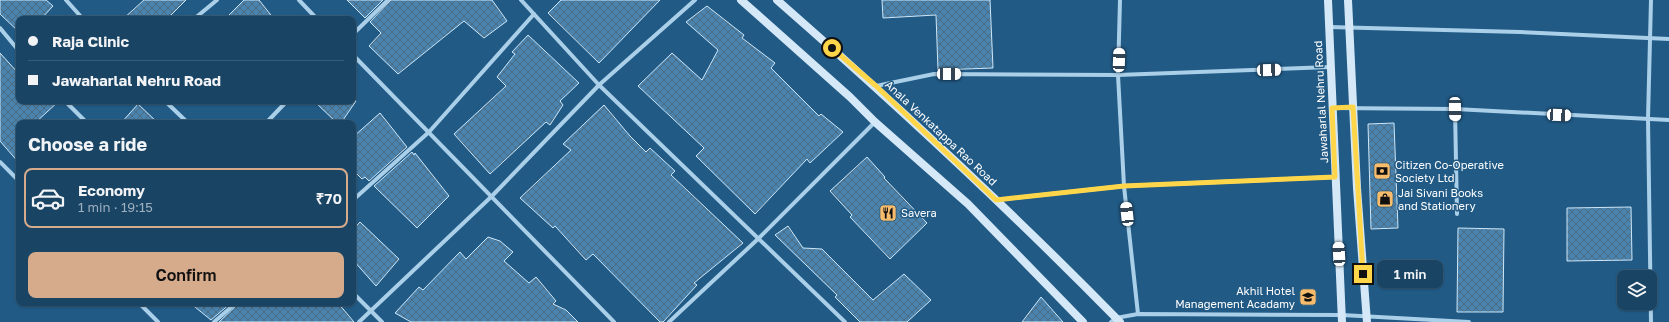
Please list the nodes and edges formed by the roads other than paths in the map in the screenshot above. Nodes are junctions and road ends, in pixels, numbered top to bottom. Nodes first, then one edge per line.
1 (66, 0) edge
2 (217, 0) edge
3 (299, 0) edge
4 (388, 0) edge
5 (521, 0) edge
6 (695, 0) edge
7 (741, 0) edge
8 (777, 0) edge
9 (1120, 0) edge
10 (1328, 0) edge
11 (1348, 0) edge
12 (1651, 0) edge
13 (534, 14) junction
14 (80, 16) edge
15 (198, 16) edge
16 (314, 16) edge
17 (1328, 27) junction
18 (0, 28) edge
19 (1349, 28) junction
20 (356, 31) edge
21 (1651, 39) junction
22 (1669, 39) edge
23 (16, 47) edge
24 (356, 58) edge
25 (1330, 67) junction
26 (1118, 75) junction
27 (599, 85) junction
28 (876, 86) junction
29 (68, 104) edge
30 (168, 104) edge
31 (284, 104) edge
32 (1353, 107) junction
33 (1332, 108) junction
34 (1455, 109) junction
35 (84, 120) edge
36 (185, 120) edge
37 (269, 120) edge
38 (1648, 120) junction
39 (1669, 120) edge
40 (875, 122) junction
41 (429, 132) junction
42 (0, 162) edge
43 (1335, 177) junction
44 (16, 178) edge
45 (1124, 186) junction
46 (492, 196) junction
47 (356, 197) edge
48 (996, 200) junction
49 (1457, 214) dead end
50 (759, 238) junction
51 (356, 296) edge
52 (142, 306) edge
53 (233, 306) edge
54 (370, 310) junction
55 (1138, 314) junction
56 (1342, 318) edge
57 (1366, 319) edge
58 (1116, 321) edge
59 (158, 322) edge
60 (214, 322) edge
61 (359, 322) edge
62 (382, 322) edge
63 (614, 322) edge
64 (669, 322) edge
65 (845, 322) edge
66 (1083, 322) edge
67 (1469, 322) edge
68 (1650, 322) edge

1 - 14 street
2 - 15 street
3 - 16 street
4 - 20 street
5 - 13 street
6 - 27 street
7 - 40 main road
8 - 28 main road, Anala Venkatappa Rao Road
9 - 26 street
10 - 17 main road, Jawaharlal Nehru Road
11 - 19 main road
12 - 21 street
13 - 27 street
13 - 41 street
17 - 19 street
17 - 25 main road, Jawaharlal Nehru Road
18 - 23 street
19 - 21 street
19 - 32 main road
21 - 22 street
21 - 38 street
24 - 41 street
25 - 26 street
25 - 33 main road, Jawaharlal Nehru Road
26 - 28 street
26 - 45 street
27 - 46 street
27 - 50 street
28 - 48 main road, Anala Venkatappa Rao Road
29 - 35 street
30 - 36 street
31 - 37 street
32 - 33 street
32 - 34 street
32 - 57 main road
33 - 43 main road, Jawaharlal Nehru Road
34 - 38 street
34 - 49 street
38 - 39 street
38 - 68 street
40 - 50 street
40 - 66 main road
41 - 46 street
41 - 47 street
42 - 44 street
43 - 45 street
43 - 56 main road, Jawaharlal Nehru Road
45 - 48 street
45 - 55 street
46 - 54 street
46 - 63 street
48 - 58 main road, Anala Venkatappa Rao Road
50 - 64 street
50 - 65 street
51 - 54 street
52 - 59 street
53 - 60 street
54 - 61 street
54 - 62 street
55 - 56 street
55 - 58 street
56 - 57 street
57 - 67 street

